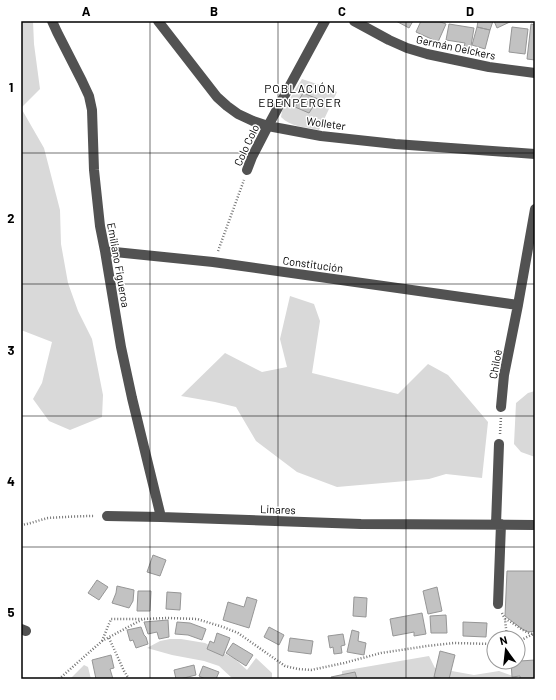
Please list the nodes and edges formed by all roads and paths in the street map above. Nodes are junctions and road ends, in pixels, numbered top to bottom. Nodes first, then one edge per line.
1 (52, 21) edge
2 (158, 21) edge
3 (325, 21) edge
4 (354, 21) edge
5 (535, 73) edge
6 (268, 126) junction
7 (535, 154) edge
8 (247, 170) joint
9 (535, 209) edge
10 (532, 249) edge
11 (105, 251) junction
12 (213, 262) junction
13 (518, 305) junction
14 (502, 407) joint
15 (499, 444) joint
16 (107, 516) joint
17 (161, 517) junction
18 (499, 524) junction
19 (535, 524) edge
20 (21, 525) edge
21 (498, 604) joint
22 (143, 619) junction
23 (505, 619) junction
24 (506, 630) edge
25 (534, 634) edge
26 (108, 638) junction
27 (102, 641) junction
28 (486, 644) edge
29 (59, 679) edge
30 (129, 679) edge

1 - 11 street, Emiliano Figueroa
2 - 6 street, Wolleter
3 - 6 street, Colo Colo
4 - 5 street, Germán Oelckers
6 - 7 street, Wolleter
6 - 8 street, Colo Colo
8 - 12 path, Colo Colo
9 - 10 street, Chiloé
10 - 13 street, Chiloé
11 - 12 street, Constitución
11 - 17 street, Emiliano Figueroa
12 - 13 street, Constitución
13 - 14 street, Chiloé
14 - 15 path
15 - 18 street
16 - 17 street, Linares
16 - 20 path
17 - 18 street, Linares
18 - 19 street, Linares
18 - 21 street
21 - 23 path
22 - 26 path
22 - 27 path
22 - 28 path
23 - 24 path
23 - 25 path
26 - 27 path
26 - 30 path
27 - 29 path

